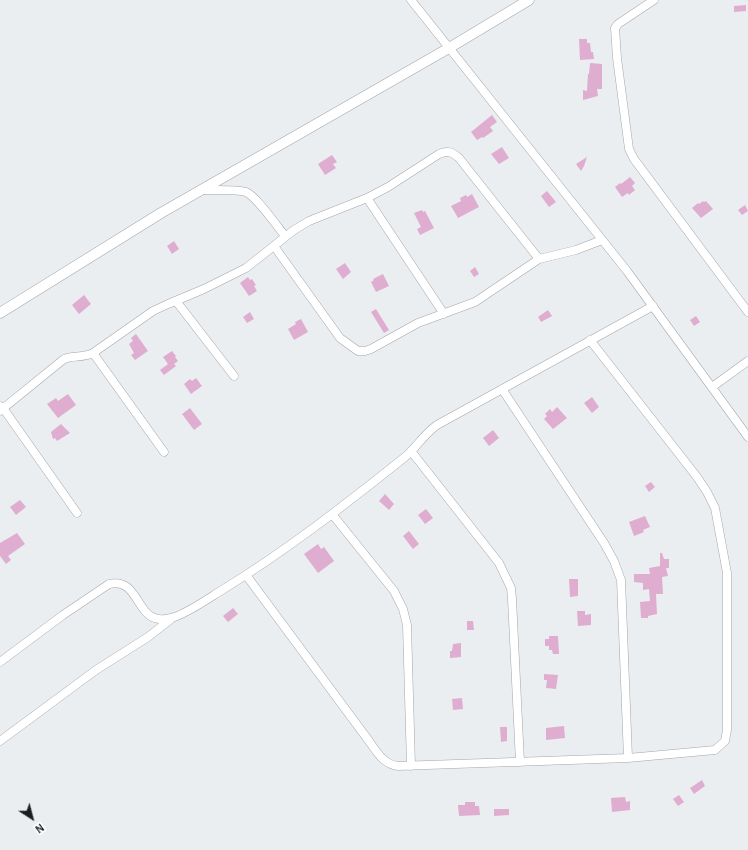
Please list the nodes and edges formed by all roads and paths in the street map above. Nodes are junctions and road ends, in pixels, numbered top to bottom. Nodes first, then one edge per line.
1 (411, 0) edge
2 (529, 0) edge
3 (654, 0) edge
4 (449, 48) junction
5 (202, 190) junction
6 (367, 198) junction
7 (285, 236) junction
8 (602, 240) junction
9 (274, 246) junction
10 (539, 259) junction
11 (176, 301) junction
12 (652, 306) junction
13 (748, 312) edge
14 (0, 313) edge
15 (444, 314) junction
16 (590, 340) junction
17 (93, 353) junction
18 (748, 361) edge
19 (234, 376) dead end
20 (712, 388) junction
21 (502, 389) junction
22 (1, 409) edge
23 (748, 437) edge
24 (411, 451) junction
25 (164, 452) dead end
26 (77, 513) dead end
27 (332, 514) junction
28 (246, 575) junction
29 (174, 617) junction
30 (0, 662) edge
31 (0, 741) edge
32 (628, 758) junction
33 (520, 762) junction
34 (411, 766) junction

1 - 4 street
2 - 4 street
3 - 13 street
4 - 5 street
4 - 8 street
5 - 7 street
5 - 14 street
6 - 7 street
6 - 10 street
6 - 15 street
7 - 9 street
8 - 10 street
8 - 12 street
9 - 11 street
9 - 15 street
10 - 15 street
11 - 17 street
11 - 19 street
12 - 16 street
12 - 20 street
16 - 21 street
16 - 32 street
17 - 22 street
17 - 25 street
18 - 20 street
20 - 23 street
21 - 24 street
21 - 32 street
22 - 26 street
24 - 27 street
24 - 33 street
27 - 28 street
27 - 34 street
28 - 29 street
28 - 34 street
29 - 30 street
29 - 31 street
32 - 33 street
33 - 34 street

